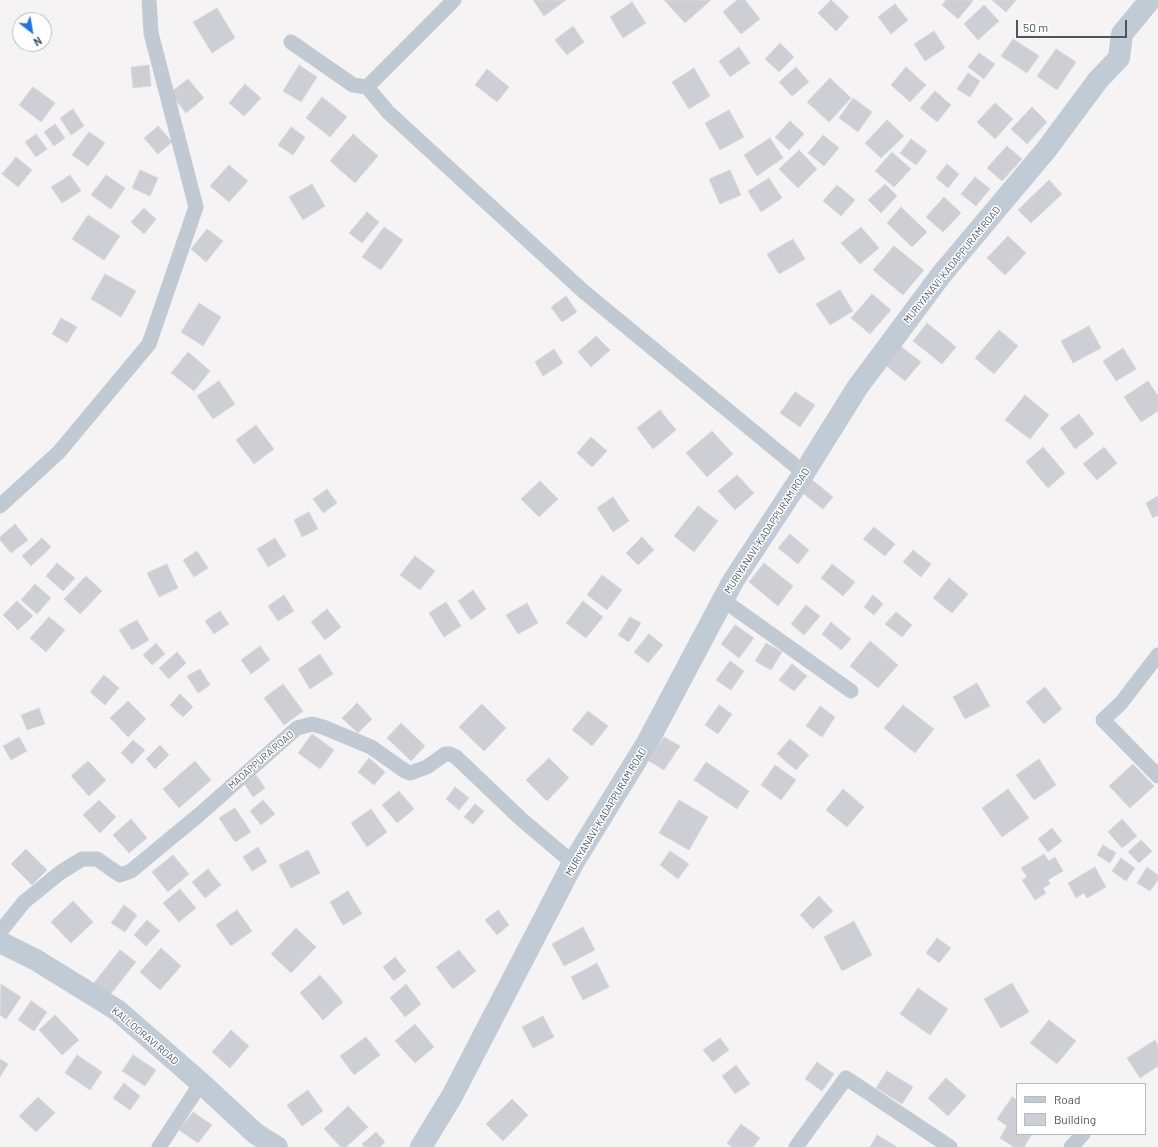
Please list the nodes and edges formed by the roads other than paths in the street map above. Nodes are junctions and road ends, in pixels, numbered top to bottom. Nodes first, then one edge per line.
1 (149, 0) edge
2 (454, 0) edge
3 (1150, 0) edge
4 (291, 42) dead end
5 (367, 87) junction
6 (804, 473) junction
7 (0, 506) edge
8 (723, 600) junction
9 (1158, 656) edge
10 (851, 691) dead end
11 (1158, 776) edge
12 (573, 863) junction
13 (0, 932) edge
14 (0, 942) edge
15 (201, 1083) junction
16 (1082, 1135) edge
17 (159, 1147) edge
18 (277, 1147) edge
19 (421, 1147) edge
20 (796, 1147) edge
21 (950, 1147) edge
22 (1071, 1147) edge

1 - 7 street
2 - 5 street
3 - 6 street, MURIYANAVI-KADAPPURAM ROAD
4 - 5 street
5 - 6 street
6 - 8 street, MURIYANAVI-KADAPPURAM ROAD
8 - 10 street
8 - 12 street, MURIYANAVI-KADAPPURAM ROAD
9 - 11 street
12 - 13 street, MADAPPURA ROAD
12 - 19 street, MURIYANAVI-KADAPPURAM ROAD
14 - 15 street, KALLOORAVI ROAD
15 - 17 street
15 - 18 street, KALLOORAVI ROAD
16 - 22 street
20 - 21 street

